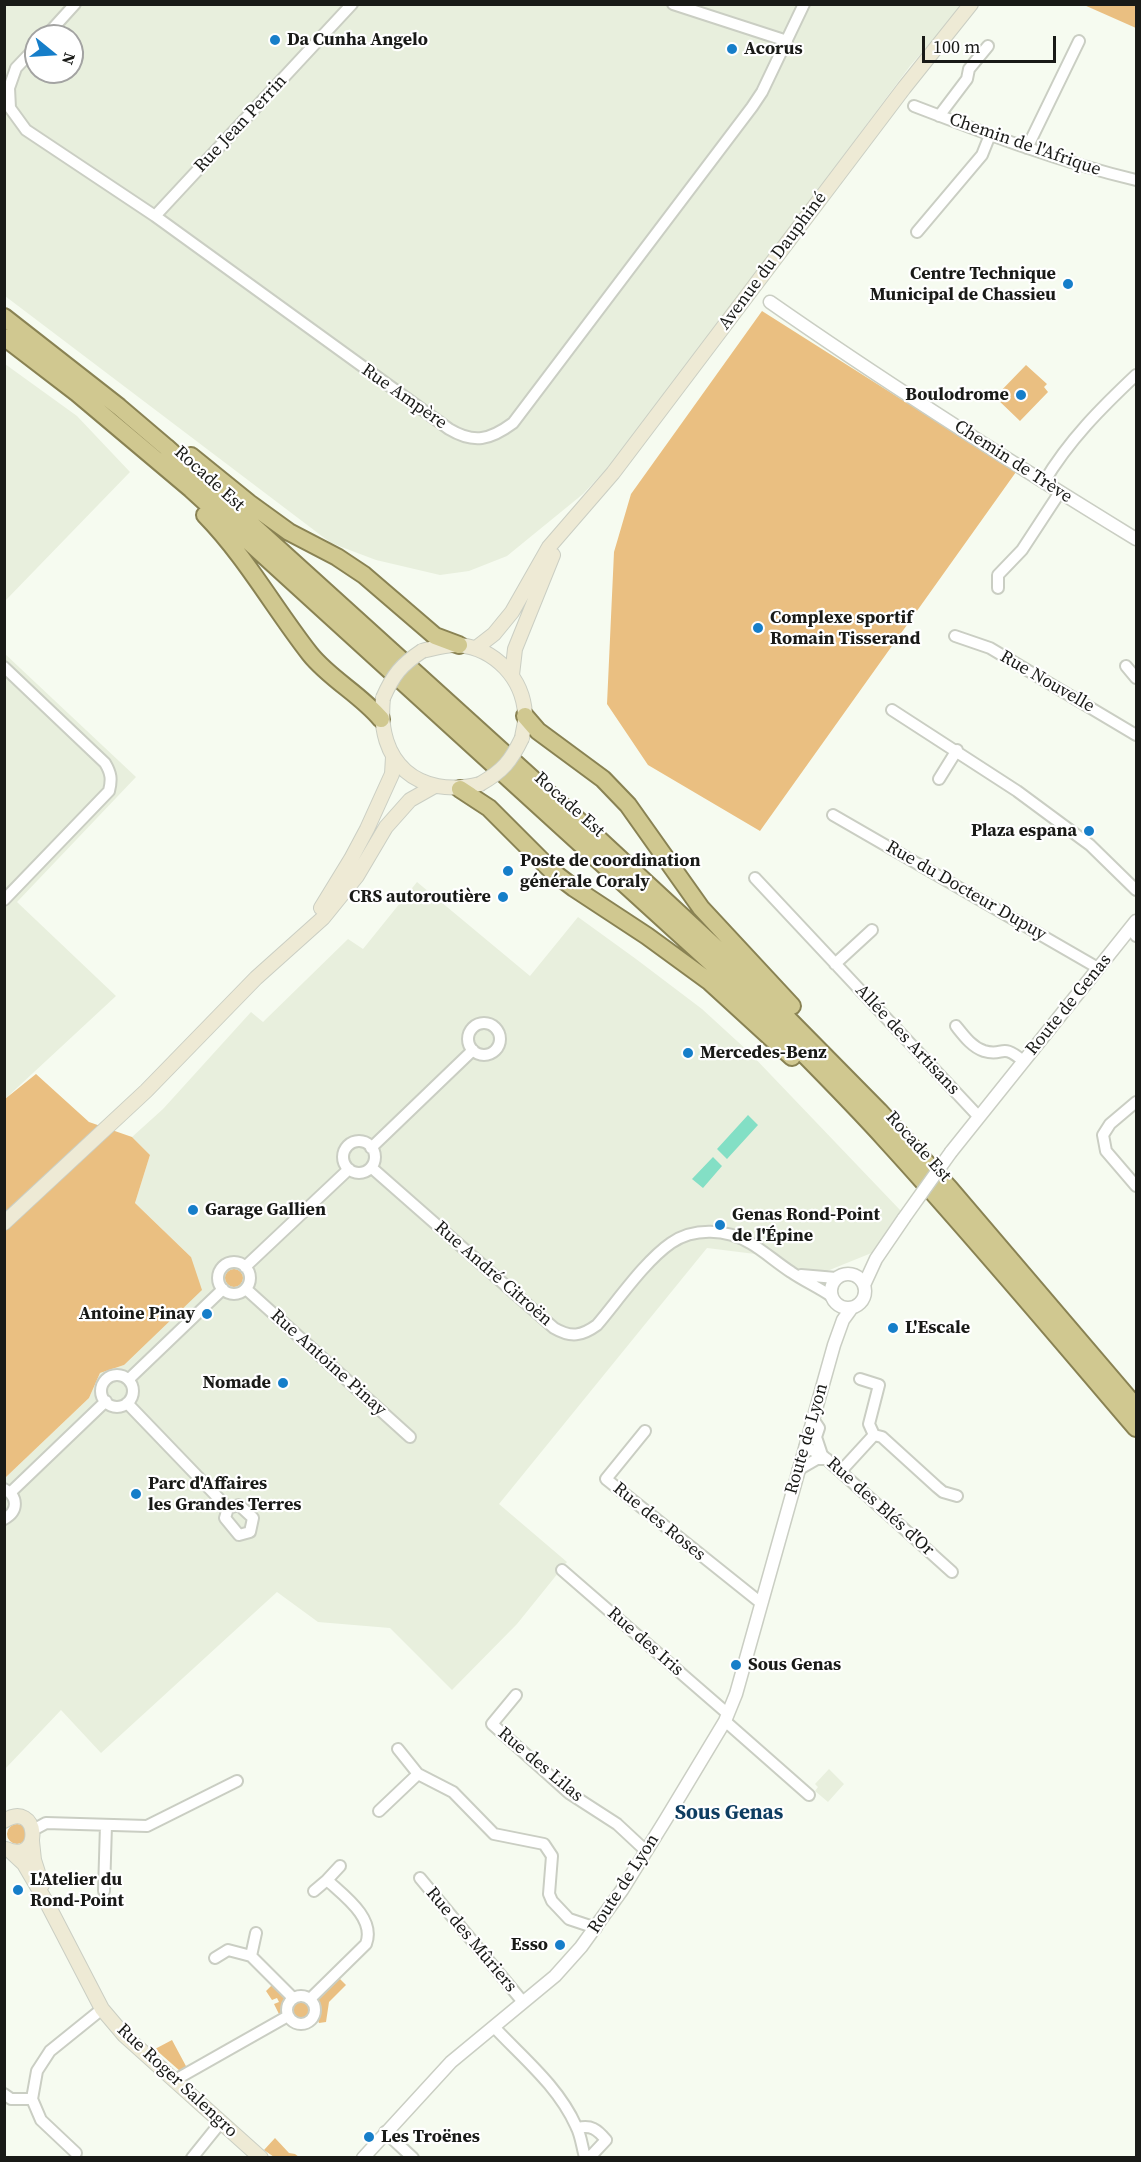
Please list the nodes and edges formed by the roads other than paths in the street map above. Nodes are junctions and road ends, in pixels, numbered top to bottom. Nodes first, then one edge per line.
1 (75, 4) edge
2 (351, 4) edge
3 (674, 4) edge
4 (804, 4) edge
5 (970, 4) edge
6 (57, 24) edge
7 (787, 41) junction
8 (1079, 41) dead end
9 (988, 46) dead end
10 (24, 60) edge
11 (914, 106) dead end
12 (939, 116) junction
13 (990, 135) junction
14 (1027, 148) junction
15 (1137, 180) edge
16 (155, 216) junction
17 (917, 232) dead end
18 (770, 302) dead end
19 (4, 318) edge
20 (4, 337) edge
21 (1137, 375) edge
22 (119, 407) junction
23 (140, 445) junction
24 (1044, 482) junction
25 (1060, 492) junction
26 (575, 517) junction
27 (1137, 539) edge
28 (998, 588) dead end
29 (955, 636) dead end
30 (459, 645) junction
31 (477, 648) junction
32 (1126, 666) dead end
33 (5, 669) edge
34 (512, 675) junction
35 (1137, 678) edge
36 (892, 710) dead end
37 (525, 716) junction
38 (381, 719) junction
39 (1137, 735) edge
40 (957, 750) junction
41 (393, 757) junction
42 (939, 779) dead end
43 (433, 787) junction
44 (460, 789) junction
45 (833, 815) dead end
46 (755, 878) dead end
47 (1137, 890) edge
48 (4, 900) edge
49 (1135, 929) edge
50 (872, 930) dead end
51 (295, 941) junction
52 (835, 964) junction
53 (1098, 968) junction
54 (956, 1026) dead end
55 (473, 1050) dead end
56 (1023, 1061) junction
57 (1137, 1102) edge
58 (879, 1111) junction
59 (979, 1117) junction
60 (884, 1138) junction
61 (371, 1148) junction
62 (372, 1168) junction
63 (349, 1169) junction
64 (1137, 1186) edge
65 (4, 1223) edge
66 (876, 1259) junction
67 (245, 1267) junction
68 (849, 1274) junction
69 (795, 1275) junction
70 (836, 1278) junction
71 (864, 1285) junction
72 (223, 1289) junction
73 (246, 1289) junction
74 (833, 1299) junction
75 (851, 1309) junction
76 (834, 1345) junction
77 (860, 1379) dead end
78 (129, 1380) junction
79 (106, 1401) junction
80 (128, 1403) junction
81 (1137, 1407) edge
82 (813, 1419) junction
83 (1137, 1428) edge
84 (645, 1431) dead end
85 (874, 1435) junction
86 (410, 1437) dead end
87 (805, 1447) junction
88 (824, 1457) junction
89 (798, 1470) junction
90 (841, 1471) junction
91 (8, 1491) edge
92 (957, 1496) dead end
93 (228, 1508) dead end
94 (4, 1519) edge
95 (562, 1570) dead end
96 (952, 1572) dead end
97 (761, 1604) junction
98 (516, 1695) dead end
99 (727, 1718) junction
100 (398, 1749) dead end
101 (418, 1774) junction
102 (237, 1781) dead end
103 (809, 1795) dead end
104 (4, 1807) edge
105 (379, 1811) dead end
106 (11, 1819) edge
107 (106, 1825) junction
108 (33, 1836) junction
109 (7, 1849) edge
110 (646, 1851) junction
111 (340, 1866) dead end
112 (420, 1878) dead end
113 (327, 1880) junction
114 (104, 1891) dead end
115 (314, 1891) dead end
116 (48, 1905) junction
117 (596, 1928) junction
118 (256, 1934) dead end
119 (251, 1956) junction
120 (215, 1958) dead end
121 (294, 1998) junction
122 (310, 1999) junction
123 (523, 2002) junction
124 (102, 2009) junction
125 (288, 2016) junction
126 (494, 2027) junction
127 (175, 2080) junction
128 (4, 2094) edge
129 (32, 2099) junction
130 (221, 2122) junction
131 (578, 2128) dead end
132 (385, 2132) junction
133 (76, 2153) dead end
134 (365, 2154) edge
135 (192, 2157) edge
136 (261, 2157) edge
137 (413, 2157) edge

1 - 6 street
2 - 16 street, Rue Jean Perrin
3 - 7 street
4 - 7 street, Rue Ampère
5 - 26 main road, Avenue du Dauphiné
7 - 16 street, Rue Ampère
8 - 14 street
9 - 12 street
10 - 16 street, Rue Ampère
11 - 12 street, Chemin de l'Afrique
12 - 13 street, Chemin de l'Afrique
13 - 14 street, Chemin de l'Afrique
13 - 17 street
14 - 15 street, Chemin de l'Afrique
18 - 24 street, Chemin de Trève
19 - 22 highway, Rocade Est
20 - 23 highway, Rocade Est
21 - 24 street
22 - 30 highway
22 - 58 highway, Rocade Est
23 - 38 highway
23 - 60 highway, Rocade Est
24 - 25 street, Chemin de Trève
25 - 27 street, Chemin de Trève
25 - 28 street
26 - 31 main road, Avenue du Dauphiné
26 - 34 main road, Avenue du Dauphiné
29 - 39 street, Rue Nouvelle
30 - 31 main road
30 - 38 main road, bridge
31 - 34 main road
32 - 35 street
33 - 48 street
34 - 37 main road
36 - 40 street
37 - 44 main road, bridge
37 - 58 highway
38 - 41 main road
40 - 42 street
40 - 47 street
41 - 43 main road
41 - 51 main road
43 - 44 main road
43 - 51 main road
44 - 60 highway
45 - 53 street, Rue du Docteur Dupuy
46 - 52 street, Allée des Artisans
49 - 53 street, Route de Genas
50 - 52 street
51 - 65 main road
52 - 59 street, Allée des Artisans
53 - 56 street, Route de Genas
54 - 56 street
55 - 61 street
56 - 59 street, Route de Genas
57 - 64 street
58 - 81 highway, Rocade Est
59 - 66 street, bridge
60 - 83 highway, Rocade Est
61 - 62 street
61 - 63 street
62 - 63 street
62 - 69 street, Rue André Citroën
63 - 67 street
66 - 68 street
66 - 71 street
67 - 72 street
67 - 73 street
68 - 70 street
68 - 71 street
69 - 70 street
69 - 74 street, Rue André Citroën
70 - 74 street
71 - 75 street
72 - 73 street
72 - 78 street
73 - 86 street, Rue Antoine Pinay
74 - 75 street
74 - 76 street, Route de Lyon
75 - 76 street, Route de Lyon
76 - 82 street, Route de Lyon
77 - 85 street
78 - 79 street
78 - 80 street
79 - 80 street
79 - 91 street
80 - 93 street
82 - 87 street, Route de Lyon
82 - 88 street
84 - 97 street, Rue des Roses
85 - 90 street
85 - 92 street
87 - 88 street, Rue des Blés d'Or
87 - 89 street, Route de Lyon
88 - 89 street
88 - 90 street, Rue des Blés d'Or
89 - 97 street, Route de Lyon
90 - 96 street, Rue des Blés d'Or
91 - 94 street
95 - 99 street, Rue des Iris
97 - 99 street, Route de Lyon
98 - 110 street, Rue des Lilas
99 - 103 street, Rue des Iris
99 - 110 street, Route de Lyon
100 - 101 street
101 - 105 street
101 - 117 street
102 - 107 street
104 - 106 main road
106 - 108 main road
107 - 108 street
107 - 114 street
108 - 109 main road
108 - 116 main road, Rue Roger Salengro
109 - 116 main road, Rue Roger Salengro
110 - 117 street, Route de Lyon
111 - 113 street
112 - 123 street, Rue des Mûriers
113 - 115 street
113 - 122 street
116 - 124 main road, Rue Roger Salengro
117 - 123 street, Route de Lyon
118 - 119 street
119 - 120 street
119 - 121 street
121 - 122 street
121 - 125 street
122 - 125 street
123 - 126 street, Route de Lyon
124 - 127 main road, Rue Roger Salengro
124 - 129 street
125 - 127 street
126 - 131 street
126 - 132 street, Route de Lyon
127 - 130 main road, Rue Roger Salengro
128 - 129 street
129 - 133 street
130 - 135 street
130 - 136 main road, Rue Roger Salengro
132 - 134 street, Route de Lyon
132 - 137 street

